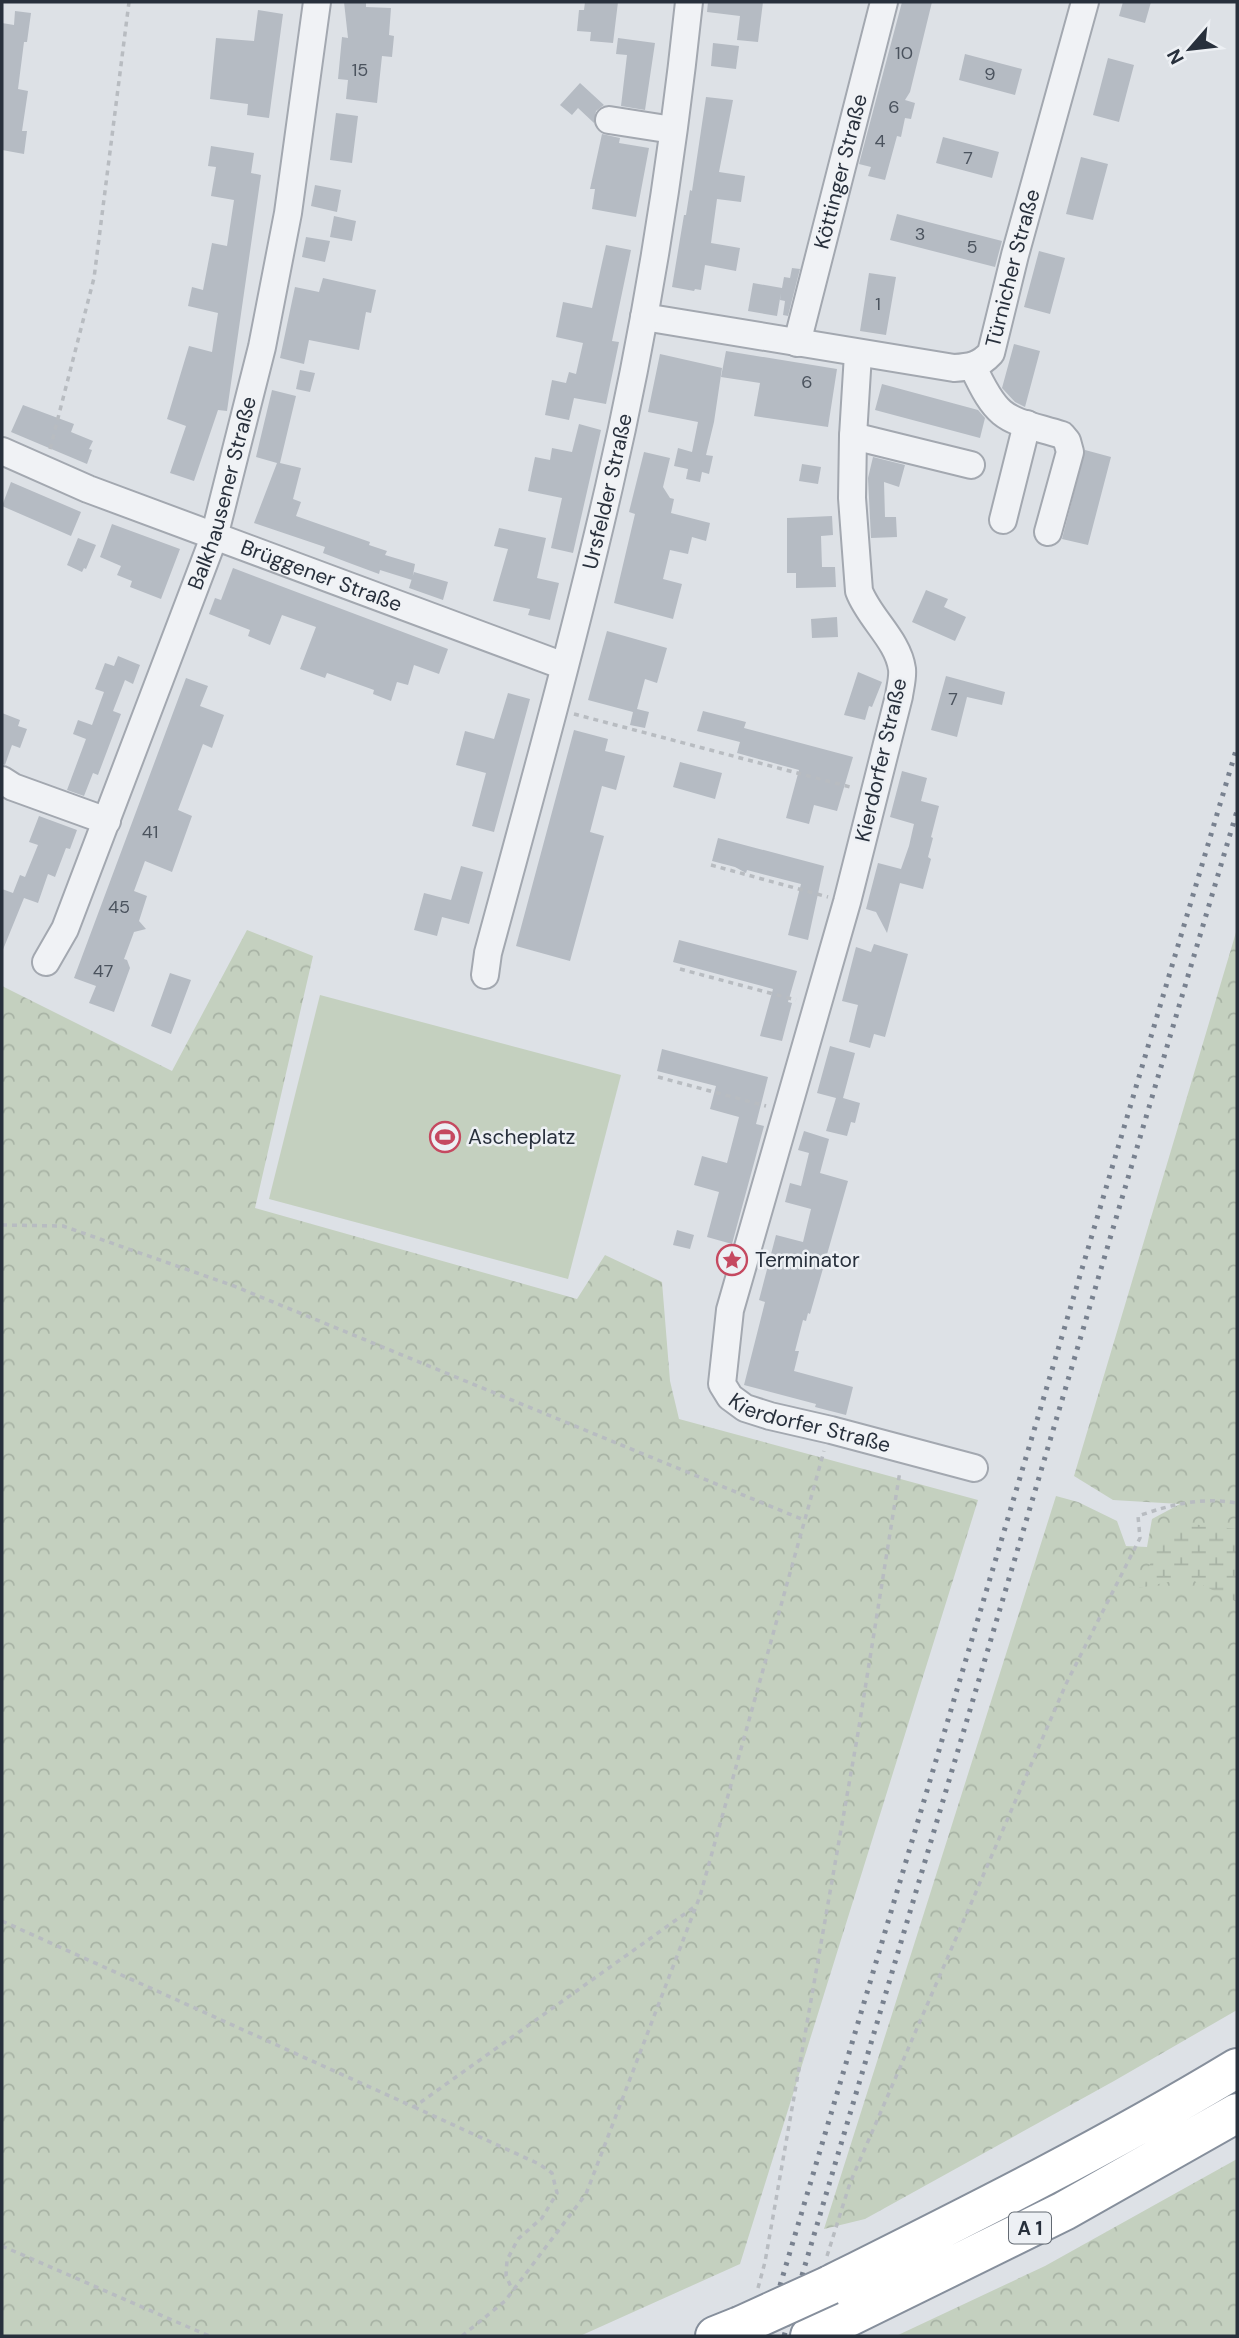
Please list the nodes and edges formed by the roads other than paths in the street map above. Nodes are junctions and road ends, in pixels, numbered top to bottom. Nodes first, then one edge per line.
1 (317, 2) edge
2 (689, 2) edge
3 (884, 2) edge
4 (1085, 2) edge
5 (609, 120) dead end
6 (673, 130) junction
7 (644, 317) junction
8 (797, 343) junction
9 (858, 354) junction
10 (973, 367) junction
11 (1027, 424) junction
12 (853, 436) junction
13 (2, 451) edge
14 (971, 465) dead end
15 (1003, 520) dead end
16 (1048, 532) dead end
17 (214, 537) junction
18 (564, 666) junction
19 (2, 780) edge
20 (107, 821) junction
21 (46, 962) dead end
22 (485, 975) dead end
23 (974, 1468) dead end
24 (1237, 2068) edge
25 (1237, 2113) edge
26 (736, 2320) edge
27 (814, 2335) edge

1 - 17 street, Balkhausener Straße
2 - 6 street, Ursfelder Straße
3 - 8 street, Köttinger Straße
4 - 10 street, Türnicher Straße
5 - 6 street
6 - 7 street, Ursfelder Straße
7 - 8 street, Türnicher Straße
7 - 18 street, Ursfelder Straße
8 - 9 street, Türnicher Straße
9 - 10 street, Türnicher Straße
9 - 12 street, Kierdorfer Straße
10 - 11 street
11 - 15 street
11 - 16 street
12 - 14 street
12 - 23 street, Kierdorfer Straße
13 - 17 street, Brüggener Straße
17 - 18 street, Brüggener Straße
17 - 20 street, Balkhausener Straße
18 - 22 street, Ursfelder Straße
19 - 20 street
20 - 21 street, Balkhausener Straße
24 - 26 highway, A 1, bridge
25 - 27 highway, A 1

